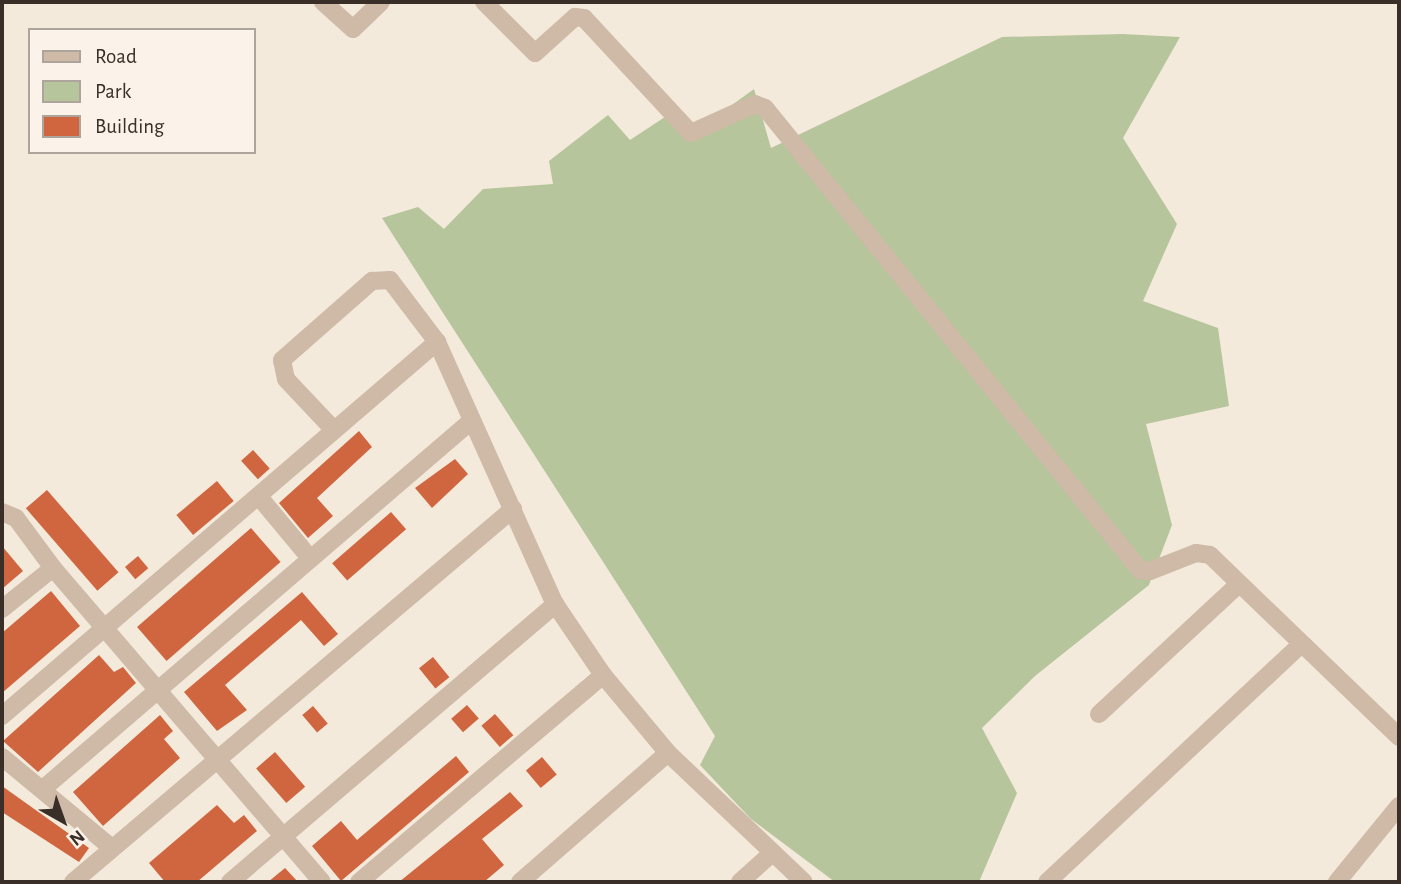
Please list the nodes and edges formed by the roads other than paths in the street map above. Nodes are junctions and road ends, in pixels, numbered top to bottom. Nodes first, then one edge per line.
1 (323, 2) edge
2 (382, 2) edge
3 (484, 2) edge
4 (437, 342) junction
5 (470, 422) junction
6 (334, 430) junction
7 (260, 498) junction
8 (513, 509) junction
9 (2, 512) edge
10 (310, 558) junction
11 (53, 568) junction
12 (1238, 585) junction
13 (555, 604) junction
14 (2, 609) edge
15 (104, 627) junction
16 (1301, 644) junction
17 (603, 675) junction
18 (161, 689) junction
19 (1099, 714) dead end
20 (2, 716) edge
21 (1399, 737) edge
22 (668, 753) junction
23 (2, 757) edge
24 (218, 758) junction
25 (44, 788) junction
26 (1399, 806) edge
27 (284, 836) junction
28 (112, 848) junction
29 (771, 854) junction
30 (73, 882) edge
31 (230, 882) edge
32 (322, 882) edge
33 (359, 882) edge
34 (520, 882) edge
35 (740, 882) edge
36 (804, 882) edge
37 (1047, 882) edge
38 (1337, 882) edge

1 - 2 street
3 - 12 street
4 - 5 street
4 - 6 street
4 - 6 street
5 - 8 street
5 - 10 street
6 - 7 street
7 - 10 street
7 - 15 street
8 - 13 street
8 - 24 street
9 - 11 street
10 - 18 street
11 - 14 street
11 - 15 street
12 - 16 street
12 - 19 street
13 - 17 street
13 - 27 street
15 - 18 street
15 - 20 street
16 - 21 street
16 - 37 street
17 - 22 street
17 - 33 street
18 - 24 street
18 - 25 street
22 - 29 street
22 - 34 street
23 - 25 street
24 - 27 street
24 - 28 street
25 - 28 street
26 - 38 street
27 - 31 street
27 - 32 street
28 - 30 street
29 - 35 street
29 - 36 street

